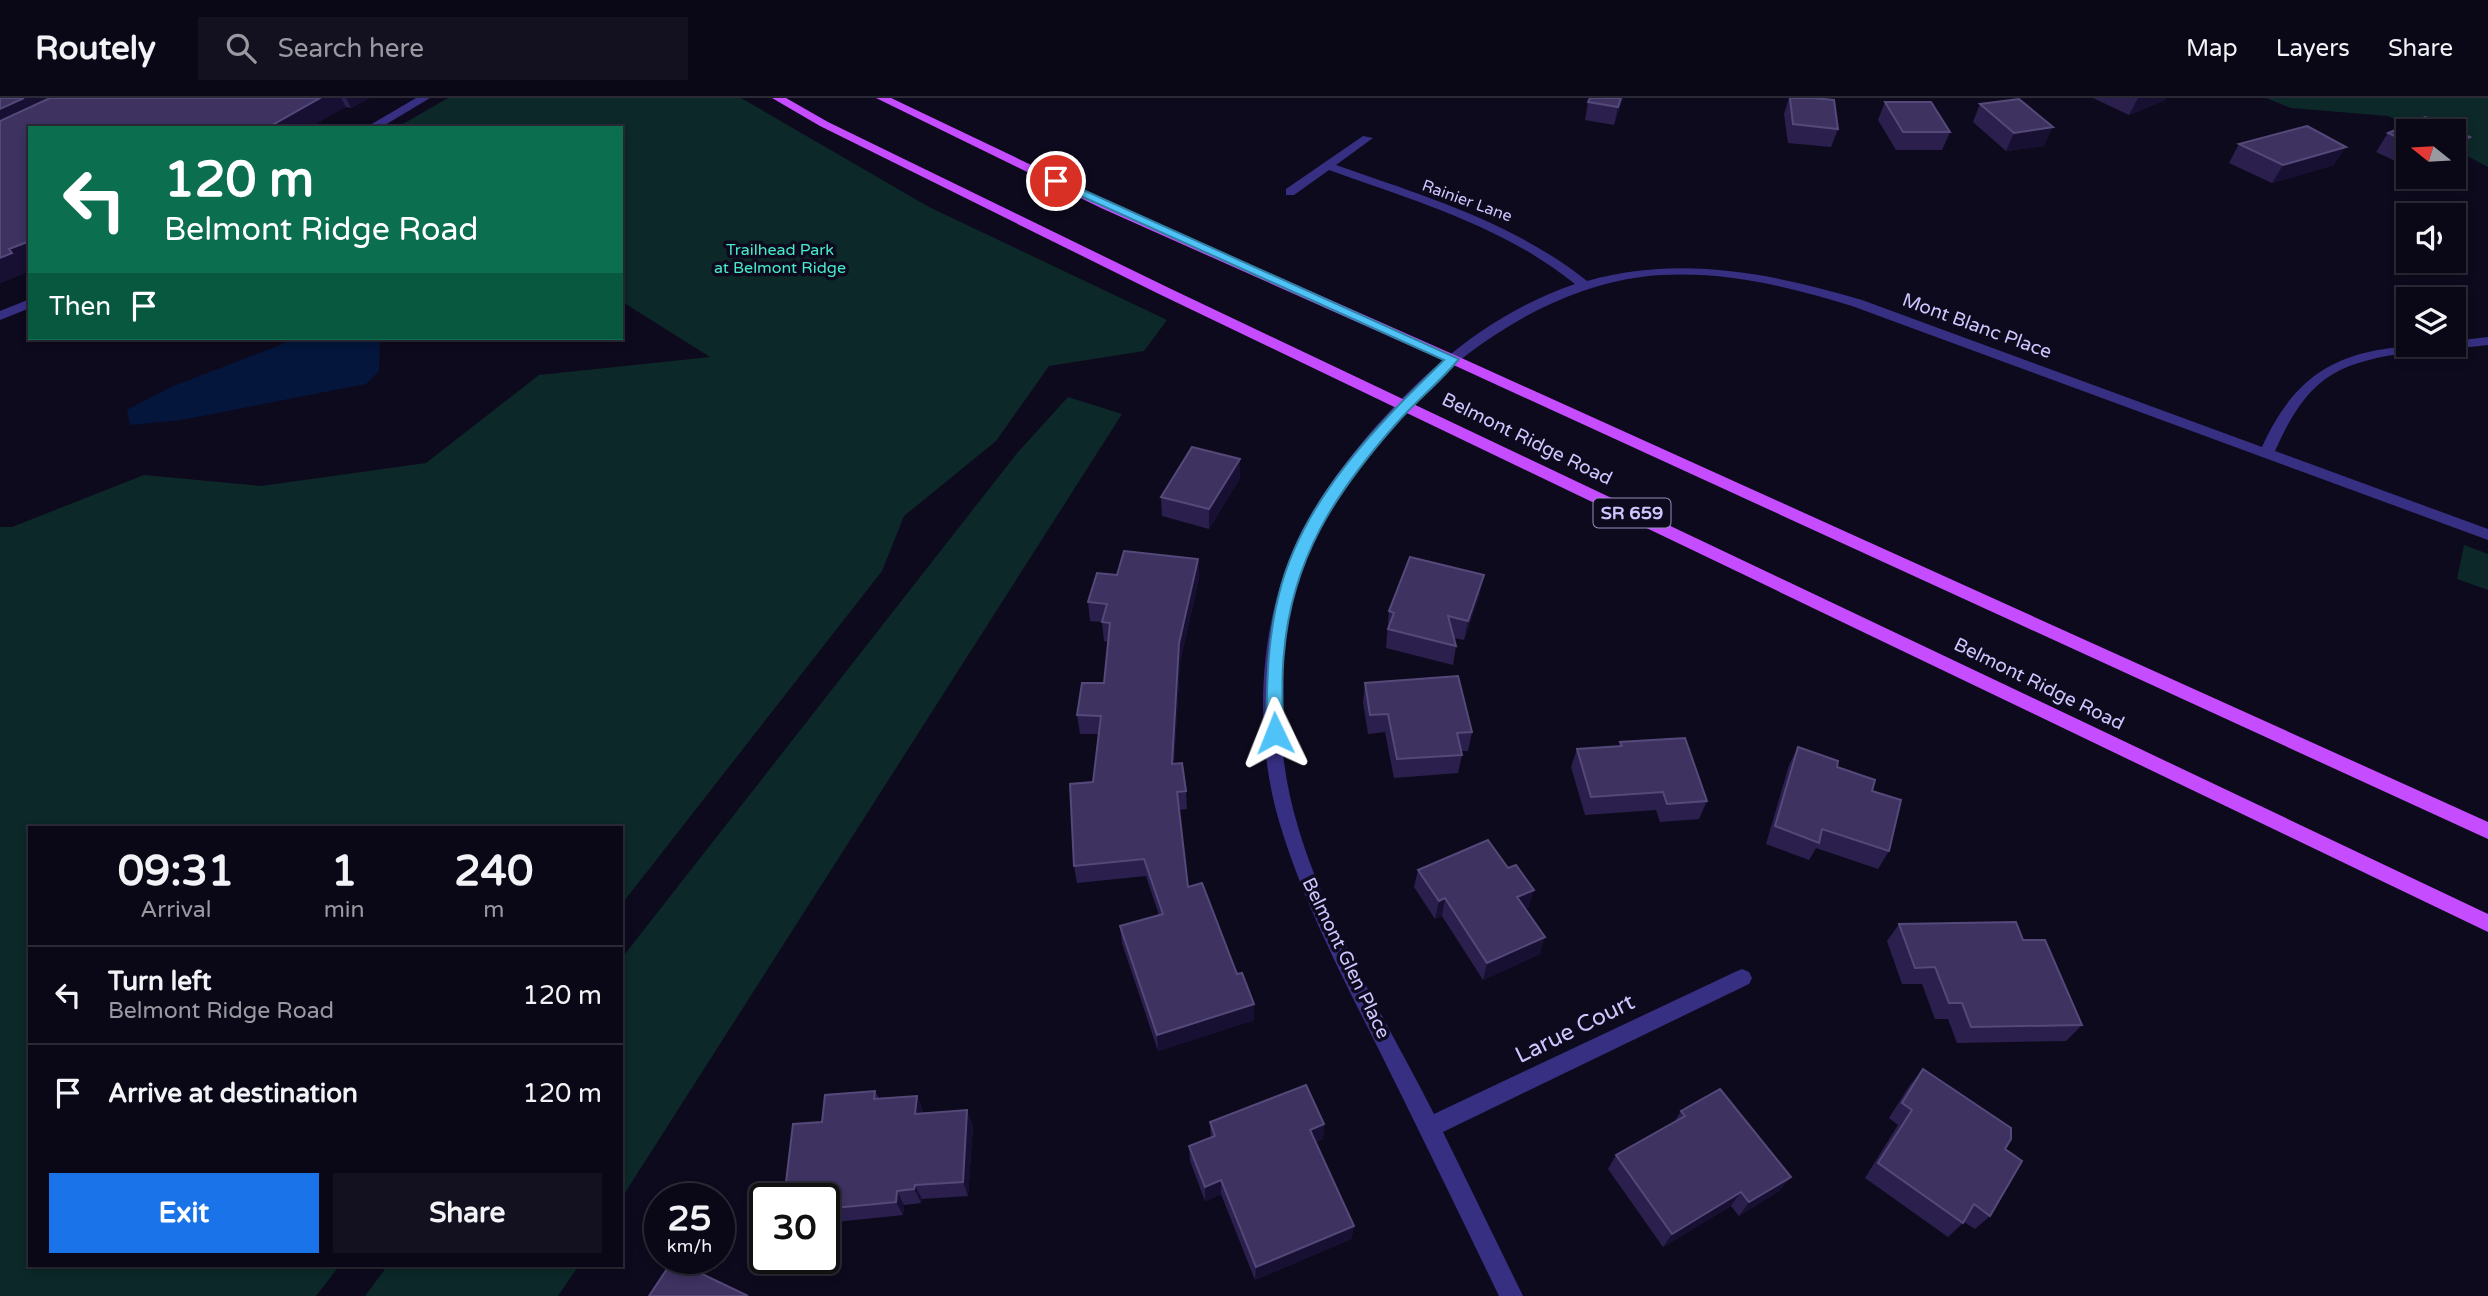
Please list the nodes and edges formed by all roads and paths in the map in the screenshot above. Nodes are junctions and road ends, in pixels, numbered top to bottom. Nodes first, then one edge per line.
1 (424, 98) edge
2 (778, 98) edge
3 (882, 98) edge
4 (375, 126) edge
5 (1367, 138) dead end
6 (1328, 166) junction
7 (1290, 192) dead end
8 (1585, 286) junction
9 (28, 304) edge
10 (0, 316) edge
11 (2488, 341) edge
12 (1452, 359) junction
13 (1406, 404) junction
14 (2267, 453) junction
15 (2488, 535) edge
16 (2488, 831) edge
17 (2488, 923) edge
18 (1742, 978) dead end
19 (1430, 1127) junction
20 (1511, 1296) edge

1 - 4 street
2 - 13 main road, Belmont Ridge Road / SR 659
3 - 12 main road, Belmont Ridge Road
5 - 6 street
6 - 7 street
6 - 8 street, Rainier Lane
8 - 12 street, Mont Blanc Place
8 - 14 street, Mont Blanc Place
9 - 10 street
11 - 14 street
12 - 13 street, Belmont Glen Place
12 - 16 main road, Belmont Ridge Road
13 - 17 main road, Belmont Ridge Road / SR 659
13 - 19 street, Belmont Glen Place
14 - 15 street, Mont Blanc Place
18 - 19 street, Larue Court
19 - 20 street, Belmont Glen Place

